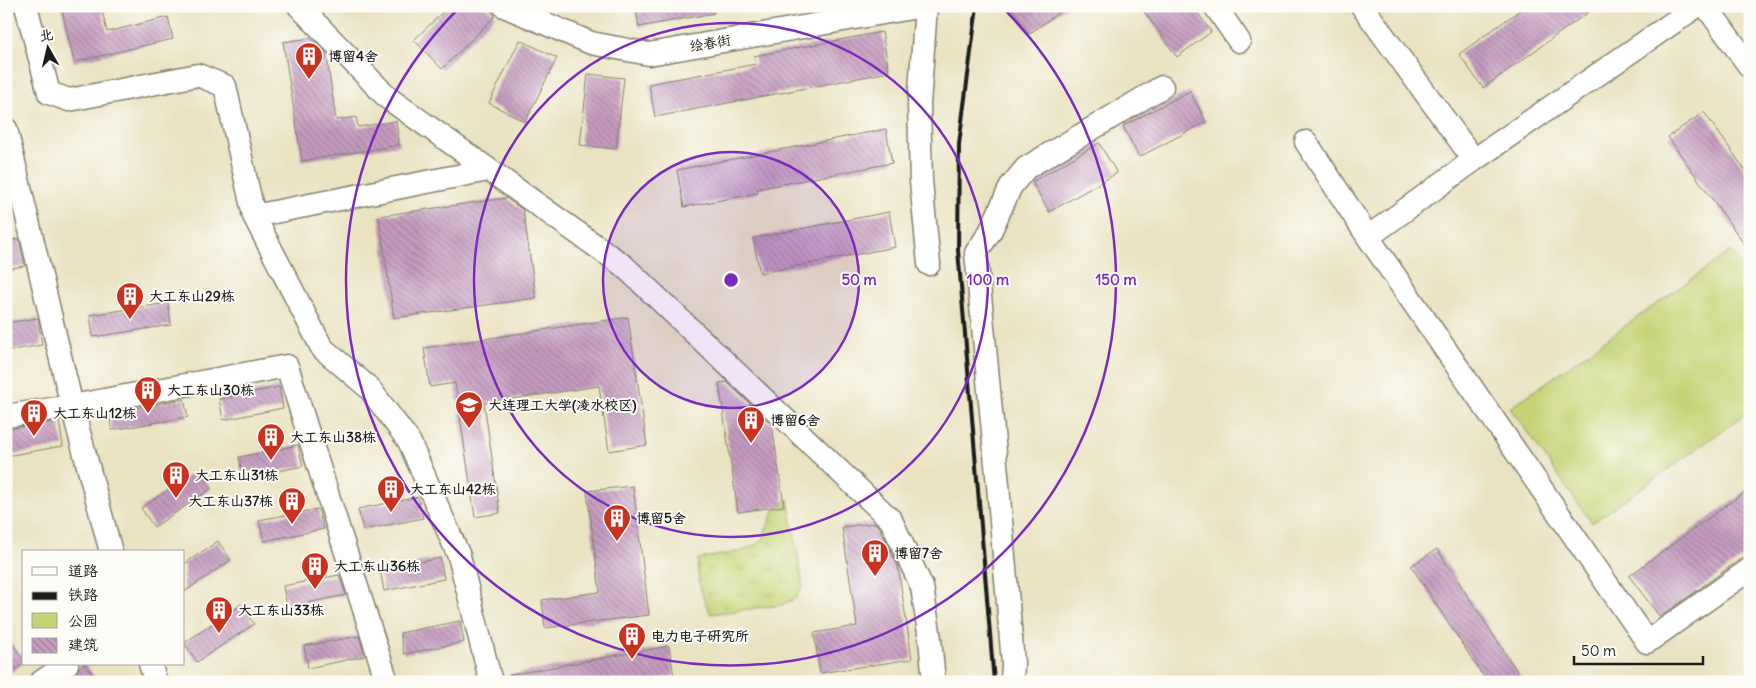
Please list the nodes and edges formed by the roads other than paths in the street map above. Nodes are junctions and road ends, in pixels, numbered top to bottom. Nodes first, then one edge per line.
1 (26, 6) edge
2 (299, 6) edge
3 (504, 6) edge
4 (924, 6) edge
5 (1215, 6) edge
6 (1362, 6) edge
7 (1697, 6) edge
8 (1706, 6) edge
9 (1239, 41) dead end
10 (1750, 67) edge
11 (1162, 87) dead end
12 (6, 129) edge
13 (1306, 142) dead end
14 (1474, 160) junction
15 (488, 170) junction
16 (254, 216) junction
17 (1368, 237) junction
18 (929, 264) dead end
19 (72, 406) junction
20 (6, 416) edge
21 (110, 550) edge
22 (1750, 569) edge
23 (64, 666) edge
24 (151, 666) edge
25 (41, 682) edge
26 (156, 682) edge
27 (387, 682) edge
28 (491, 682) edge
29 (934, 682) edge
30 (1012, 682) edge

1 - 16 street
2 - 15 street
3 - 4 street, 绘春街
4 - 18 street
5 - 9 street
6 - 14 street
7 - 14 street
8 - 10 street
11 - 30 street
12 - 19 street
13 - 17 street
14 - 17 street
15 - 16 street
15 - 29 street
16 - 28 street
17 - 22 street
19 - 20 street
19 - 21 street
19 - 27 street
23 - 25 street
24 - 26 street

